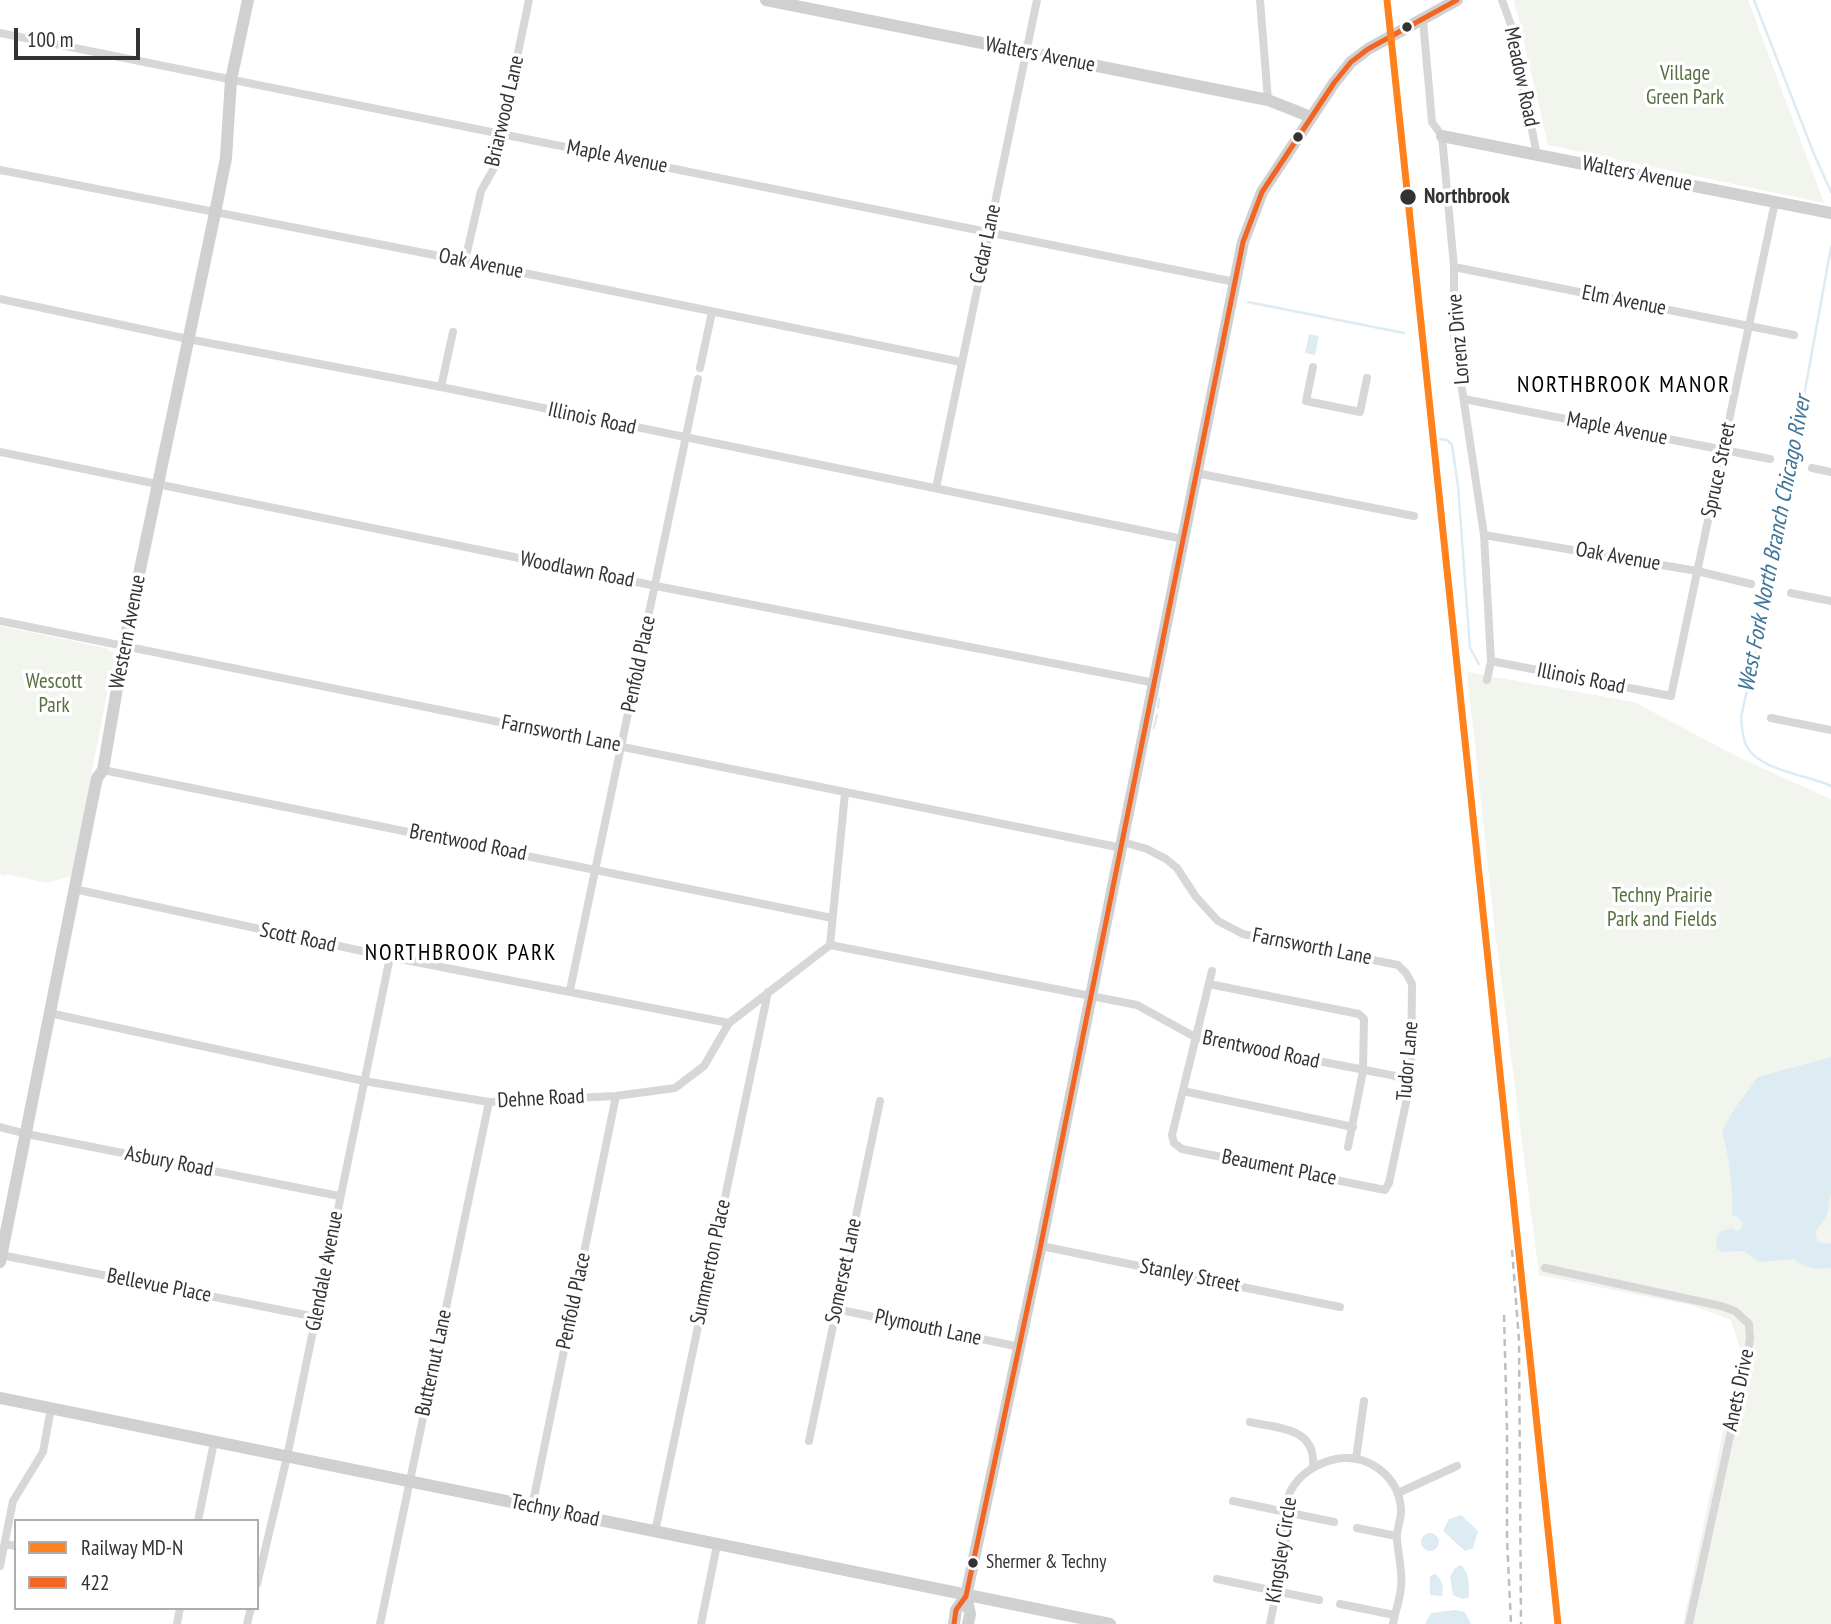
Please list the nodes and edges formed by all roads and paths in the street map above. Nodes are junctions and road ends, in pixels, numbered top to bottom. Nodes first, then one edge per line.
1 (248, 0) edge
2 (529, 0) edge
3 (766, 0) edge
4 (1037, 0) edge
5 (1260, 0) edge
6 (1457, 0) edge
7 (1502, 0) edge
8 (784, 2) edge
9 (1423, 20) junction
10 (0, 33) edge
11 (1027, 53) junction
12 (232, 79) junction
13 (1268, 100) junction
14 (1311, 117) junction
15 (502, 134) junction
16 (1442, 136) junction
17 (1537, 155) junction
18 (0, 170) edge
19 (1775, 201) junction
20 (1828, 212) edge
21 (215, 213) junction
22 (989, 232) junction
23 (465, 261) junction
24 (1454, 267) junction
25 (1235, 282) junction
26 (0, 299) edge
27 (712, 312) junction
28 (1749, 325) junction
29 (453, 332) dead end
30 (1794, 335) dead end
31 (188, 339) junction
32 (961, 362) junction
33 (1313, 367) dead end
34 (700, 368) dead end
35 (1367, 378) dead end
36 (698, 379) dead end
37 (441, 387) junction
38 (1464, 399) junction
39 (686, 438) junction
40 (1723, 450) junction
41 (0, 452) edge
42 (1770, 459) dead end
43 (1812, 468) dead end
44 (1831, 472) edge
45 (1196, 473) junction
46 (158, 485) junction
47 (936, 488) junction
48 (1414, 516) dead end
49 (1484, 535) junction
50 (1183, 539) junction
51 (1698, 571) junction
52 (1751, 584) dead end
53 (656, 586) junction
54 (1791, 593) dead end
55 (1831, 601) edge
56 (0, 621) edge
57 (124, 646) junction
58 (1491, 661) junction
59 (1487, 680) dead end
60 (1155, 683) junction
61 (1671, 696) joint
62 (1771, 718) dead end
63 (1831, 730) edge
64 (622, 747) junction
65 (103, 770) junction
66 (845, 793) junction
67 (1123, 845) junction
68 (596, 869) junction
69 (74, 890) junction
70 (832, 918) junction
71 (830, 945) junction
72 (390, 957) junction
73 (1212, 971) dead end
74 (1406, 973) joint
75 (1209, 984) junction
76 (570, 990) junction
77 (768, 992) junction
78 (1090, 997) junction
79 (49, 1013) junction
80 (729, 1023) junction
81 (1195, 1037) junction
82 (1363, 1071) junction
83 (1411, 1079) junction
84 (364, 1081) junction
85 (1183, 1091) junction
86 (616, 1096) junction
87 (880, 1101) dead end
88 (489, 1102) junction
89 (1353, 1126) junction
90 (0, 1127) edge
91 (27, 1134) junction
92 (1348, 1147) dead end
93 (1385, 1189) joint
94 (340, 1196) junction
95 (1041, 1246) junction
96 (1, 1258) edge
97 (1545, 1268) dead end
98 (1340, 1307) dead end
99 (836, 1309) junction
100 (316, 1317) junction
101 (1020, 1346) junction
102 (0, 1398) edge
103 (1364, 1401) dead end
104 (51, 1408) junction
105 (1250, 1422) dead end
106 (809, 1441) dead end
107 (214, 1442) junction
108 (287, 1457) junction
109 (1356, 1458) junction
110 (1457, 1465) dead end
111 (1313, 1467) junction
112 (409, 1482) junction
113 (1398, 1493) junction
114 (1233, 1501) dead end
115 (532, 1507) junction
116 (1286, 1512) junction
117 (198, 1519) edge
118 (1334, 1522) dead end
119 (1357, 1528) dead end
120 (655, 1532) junction
121 (1396, 1536) junction
122 (5, 1544) junction
123 (717, 1545) junction
124 (14, 1546) edge
125 (0, 1566) edge
126 (259, 1576) edge
127 (1217, 1579) dead end
128 (1276, 1591) junction
129 (966, 1596) junction
130 (1319, 1600) dead end
131 (1340, 1604) dead end
132 (1394, 1620) edge
133 (380, 1624) edge
134 (701, 1624) edge
135 (954, 1624) edge
136 (968, 1624) edge
137 (1110, 1624) edge
138 (1270, 1624) edge
139 (1689, 1624) edge

1 - 12 main road, Western Avenue
2 - 15 street, Briarwood Lane
3 - 8 main road, Walters Avenue
4 - 11 street, Cedar Lane
5 - 13 street
6 - 9 main road
7 - 17 street, Meadow Road
8 - 11 main road, Walters Avenue
9 - 14 main road
9 - 16 street, Lorenz Drive
10 - 12 street, Maple Avenue
11 - 13 main road, Walters Avenue
11 - 22 street, Cedar Lane
12 - 15 street, Maple Avenue
12 - 21 main road, Western Avenue
13 - 14 main road, Walters Avenue
14 - 25 main road
15 - 22 street, Maple Avenue
15 - 23 street, Briarwood Lane
16 - 17 main road, Walters Avenue
16 - 24 street, Lorenz Drive
17 - 19 main road, Walters Avenue
18 - 21 street, Oak Avenue
19 - 20 main road, Walters Avenue
19 - 28 street, Spruce Street
21 - 23 street, Oak Avenue
21 - 31 main road, Western Avenue
22 - 25 street, Maple Avenue
22 - 32 street, Cedar Lane
23 - 27 street, Oak Avenue
24 - 28 street, Elm Avenue
24 - 38 street, Lorenz Drive
25 - 45 main road
26 - 31 street, Illinois Road
27 - 32 street, Oak Avenue
27 - 34 street
28 - 30 street, Elm Avenue
28 - 40 street, Spruce Street
29 - 37 street
31 - 37 street, Illinois Road
31 - 46 main road, Western Avenue
32 - 47 street, Cedar Lane
33 - 35 street
36 - 39 street, Penfold Place
37 - 39 street, Illinois Road
38 - 40 street, Maple Avenue
38 - 49 street, Lorenz Drive
39 - 47 street, Illinois Road
39 - 53 street, Penfold Place
40 - 42 street, Maple Avenue
40 - 51 street, Spruce Street
41 - 46 street, Woodlawn Road
43 - 44 street
45 - 48 street
45 - 50 main road
46 - 53 street, Woodlawn Road
46 - 57 main road, Western Avenue
47 - 50 street, Illinois Road
49 - 51 street, Oak Avenue
49 - 58 street, Lorenz Drive
50 - 60 main road
51 - 52 street, Oak Avenue
51 - 61 street, Spruce Street
53 - 60 street, Woodlawn Road
53 - 64 street, Penfold Place
54 - 55 street
56 - 57 street, Farnsworth Lane
57 - 64 street, Farnsworth Lane
57 - 65 main road, Western Avenue
58 - 59 street
58 - 61 street, Illinois Road
60 - 67 main road
62 - 63 street
64 - 66 street, Farnsworth Lane
64 - 68 street, Penfold Place
65 - 68 street, Brentwood Road
65 - 69 main road, Western Avenue
66 - 67 street, Farnsworth Lane
66 - 70 street
67 - 74 street, Farnsworth Lane
67 - 78 main road
68 - 70 street, Brentwood Road
68 - 76 street, Penfold Place
69 - 72 street, Scott Road
69 - 79 main road, Western Avenue
70 - 71 street
71 - 77 street, Dehne Road
71 - 78 street, Brentwood Road
72 - 76 street, Scott Road
72 - 84 street, Glendale Avenue
73 - 75 street
74 - 83 street, Tudor Lane
75 - 81 street
75 - 82 street
76 - 80 street, Scott Road
77 - 80 street, Dehne Road
77 - 120 street, Summerton Place
78 - 81 street, Brentwood Road
78 - 95 main road
79 - 84 street, Dehne Road
79 - 91 main road, Western Avenue
80 - 86 street, Dehne Road
81 - 82 street, Brentwood Road
81 - 85 street
82 - 83 street, Brentwood Road
82 - 89 street
83 - 93 street, Tudor Lane
84 - 88 street, Dehne Road
84 - 94 street, Glendale Avenue
85 - 89 street
85 - 93 street, Beaument Place
86 - 88 street, Dehne Road
86 - 115 street, Penfold Place
87 - 99 street, Somerset Lane
88 - 112 street, Butternut Lane
89 - 92 street
90 - 91 street, Asbury Road
91 - 94 street, Asbury Road
91 - 96 main road, Western Avenue
94 - 100 street, Glendale Avenue
95 - 98 street, Stanley Street
95 - 101 main road
96 - 100 street, Bellevue Place
97 - 139 street, Anets Drive
99 - 101 street, Plymouth Lane
99 - 106 street, Somerset Lane
100 - 108 street, Glendale Avenue
101 - 129 main road
102 - 104 main road, Techny Road
103 - 109 street
104 - 107 main road, Techny Road
104 - 122 street
105 - 111 street
107 - 108 main road, Techny Road
107 - 117 street
108 - 112 main road, Techny Road
108 - 126 street, Glendale Avenue
109 - 111 street
109 - 113 street
110 - 113 street
111 - 116 street, Kingsley Circle
112 - 115 main road, Techny Road
112 - 133 street, Butternut Lane
113 - 121 street
114 - 116 street
115 - 120 main road, Techny Road
116 - 118 street
116 - 128 street, Kingsley Circle
119 - 121 street
120 - 123 main road, Techny Road
121 - 132 street
122 - 124 street
122 - 125 street
123 - 129 main road, Techny Road
123 - 134 street
127 - 128 street
128 - 130 street
128 - 138 street, Kingsley Circle
129 - 135 main road
129 - 136 main road
129 - 137 main road, Techny Road
131 - 132 street

